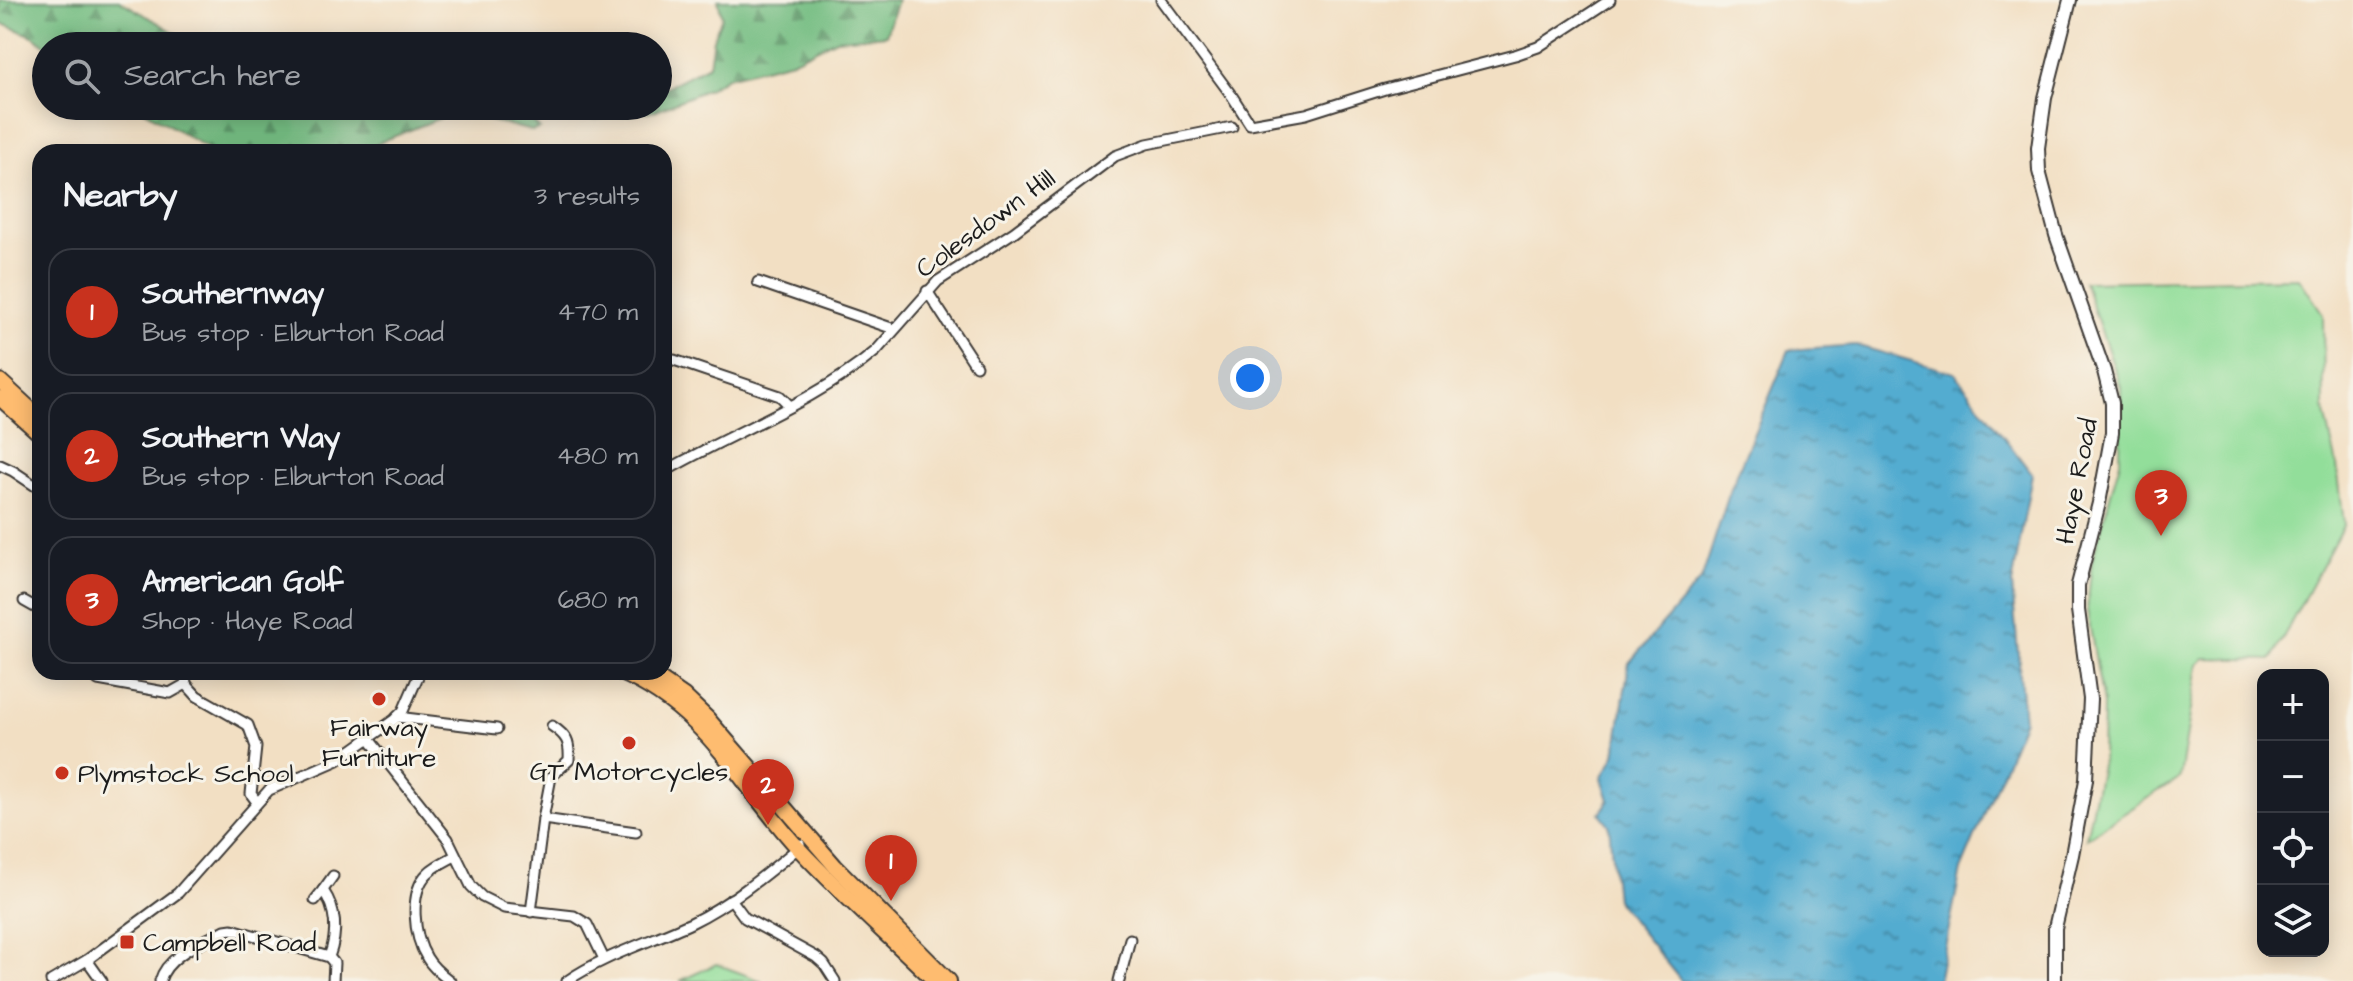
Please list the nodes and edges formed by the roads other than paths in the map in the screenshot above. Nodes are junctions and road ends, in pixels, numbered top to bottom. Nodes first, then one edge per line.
1 (1161, 0) edge
2 (1610, 0) edge
3 (2070, 0) edge
4 (1232, 127) dead end
5 (758, 282) dead end
6 (927, 291) junction
7 (894, 329) junction
8 (674, 360) dead end
9 (976, 366) dead end
10 (0, 381) edge
11 (0, 398) edge
12 (790, 406) junction
13 (32, 411) edge
14 (32, 427) edge
15 (0, 465) edge
16 (672, 467) edge
17 (32, 484) edge
18 (24, 601) dead end
19 (32, 606) edge
20 (98, 680) edge
21 (186, 680) edge
22 (417, 680) edge
23 (634, 680) edge
24 (661, 680) edge
25 (186, 684) junction
26 (397, 717) junction
27 (552, 726) dead end
28 (497, 729) dead end
29 (369, 739) junction
30 (257, 802) junction
31 (543, 819) junction
32 (793, 821) junction
33 (636, 832) dead end
34 (798, 848) junction
35 (455, 856) junction
36 (333, 876) dead end
37 (323, 890) junction
38 (731, 899) junction
39 (315, 900) dead end
40 (531, 912) junction
41 (1130, 939) dead end
42 (329, 957) junction
43 (604, 959) junction
44 (87, 960) junction
45 (51, 981) edge
46 (102, 981) edge
47 (160, 981) edge
48 (333, 981) edge
49 (450, 981) edge
50 (567, 981) edge
51 (835, 981) edge
52 (935, 981) edge
53 (949, 981) edge
54 (1119, 981) edge
55 (2055, 981) edge

1 - 2 street
3 - 55 street, Haye Road
4 - 6 street, Colesdown Hill
5 - 7 street
6 - 7 street, Colesdown Hill
6 - 9 street
7 - 12 street, Colesdown Hill
8 - 12 street
10 - 13 main road
11 - 14 main road
12 - 16 street, Colesdown Hill
15 - 17 street
18 - 19 street
20 - 25 street
21 - 25 street
22 - 26 street
23 - 34 main road
24 - 32 main road
25 - 30 street
26 - 28 street
26 - 29 street
27 - 31 street
29 - 30 street
29 - 35 street
30 - 44 street
31 - 33 street
31 - 40 street
32 - 34 street
32 - 53 main road
34 - 38 street
34 - 52 main road
35 - 40 street
35 - 49 street
36 - 37 street
37 - 39 street
37 - 42 street
38 - 43 street
38 - 51 street
40 - 43 street
41 - 54 street
42 - 47 street
42 - 48 street
43 - 50 street
44 - 45 street
44 - 46 street

